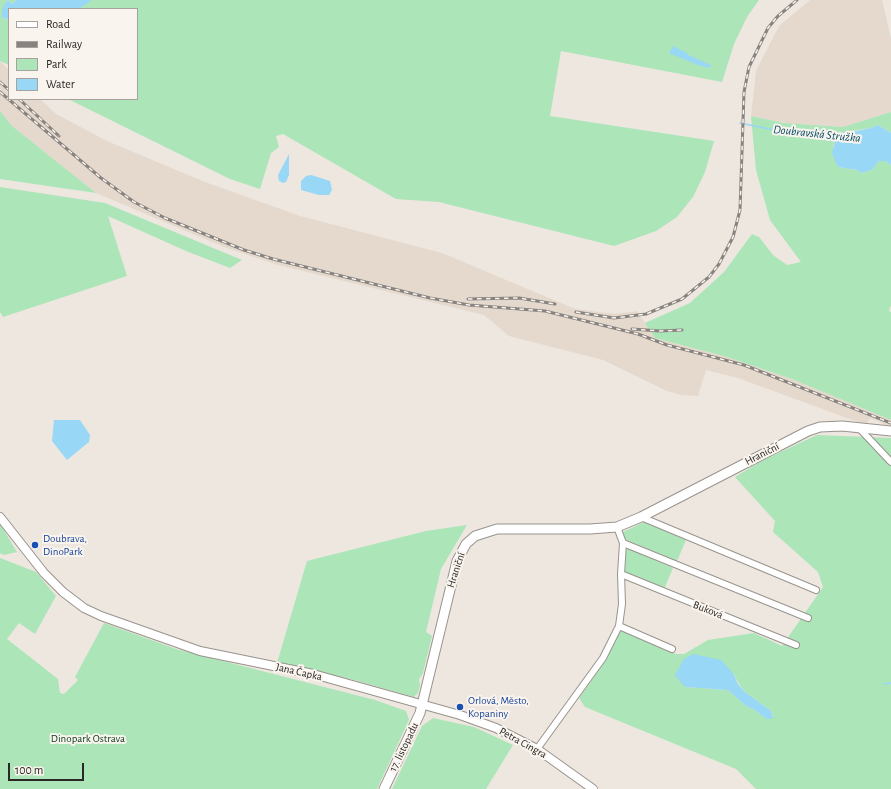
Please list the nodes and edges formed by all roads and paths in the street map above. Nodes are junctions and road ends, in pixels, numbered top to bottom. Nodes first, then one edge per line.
1 (858, 427) junction
2 (891, 431) edge
3 (891, 462) edge
4 (0, 517) edge
5 (641, 517) junction
6 (618, 527) junction
7 (623, 543) junction
8 (621, 574) junction
9 (816, 590) dead end
10 (808, 618) dead end
11 (619, 626) junction
12 (796, 645) dead end
13 (672, 649) dead end
14 (422, 705) junction
15 (537, 749) junction
16 (384, 789) edge
17 (593, 789) edge

1 - 2 main road, Hraniční
1 - 3 street
1 - 5 main road, Hraniční
4 - 14 street, Jana Čapka
5 - 6 main road, Hraniční
5 - 9 street
6 - 7 street
6 - 14 main road, Hraniční
7 - 8 street
7 - 10 street
8 - 11 street
8 - 12 street, Buková
11 - 13 street
11 - 15 street
14 - 15 street, Petra Cingra
14 - 16 main road, 17. listopadu
15 - 17 street, Petra Cingra

